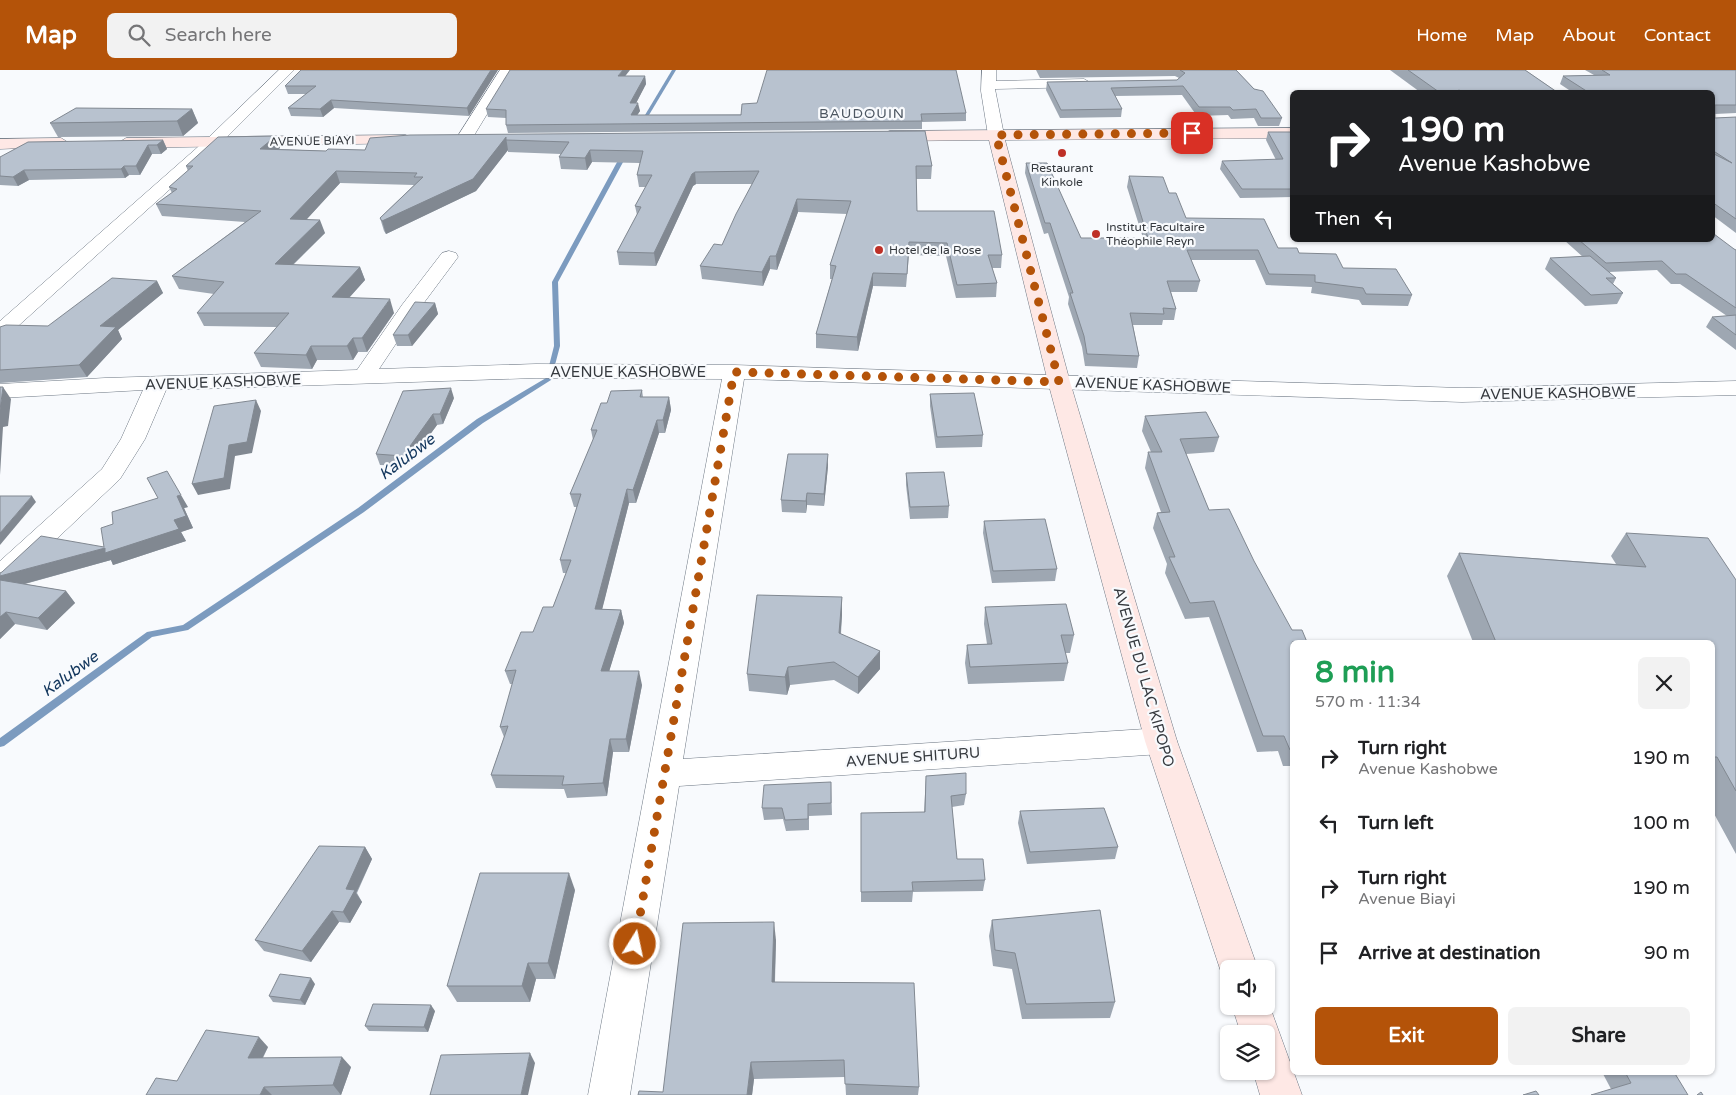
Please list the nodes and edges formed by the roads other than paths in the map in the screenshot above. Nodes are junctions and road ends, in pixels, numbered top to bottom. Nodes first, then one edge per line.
1 (287, 70) edge
2 (507, 70) edge
3 (989, 77) edge
4 (1096, 83) edge
5 (1290, 133) edge
6 (996, 135) junction
7 (869, 136) edge
8 (464, 139) junction
9 (483, 139) edge
10 (426, 140) edge
11 (445, 140) edge
12 (213, 142) junction
13 (81, 143) edge
14 (109, 143) edge
15 (0, 144) edge
16 (448, 257) dead end
17 (0, 332) edge
18 (734, 372) junction
19 (363, 377) junction
20 (1059, 382) junction
21 (157, 384) junction
22 (1736, 388) edge
23 (0, 391) edge
24 (0, 576) edge
25 (1162, 741) junction
26 (664, 774) junction
27 (1236, 960) edge
28 (1275, 1075) edge
29 (609, 1095) edge
30 (1282, 1095) edge

1 - 12 street
2 - 8 street
3 - 4 street
3 - 6 street
5 - 6 street
6 - 7 street
6 - 20 street, AVENUE DU LAC KIPOPO
8 - 9 street
8 - 11 street
10 - 12 street, AVENUE BIAYI
12 - 14 street, AVENUE BIAYI
12 - 17 street
13 - 15 street
16 - 19 street
18 - 19 street, AVENUE KASHOBWE
18 - 20 street, AVENUE KASHOBWE
18 - 26 street
19 - 21 street, AVENUE KASHOBWE
20 - 22 street, AVENUE KASHOBWE
20 - 25 street, AVENUE DU LAC KIPOPO
21 - 23 street, AVENUE KASHOBWE
21 - 24 street
25 - 26 street, AVENUE SHITURU
25 - 27 street, AVENUE DU LAC KIPOPO
26 - 29 street
28 - 30 street

